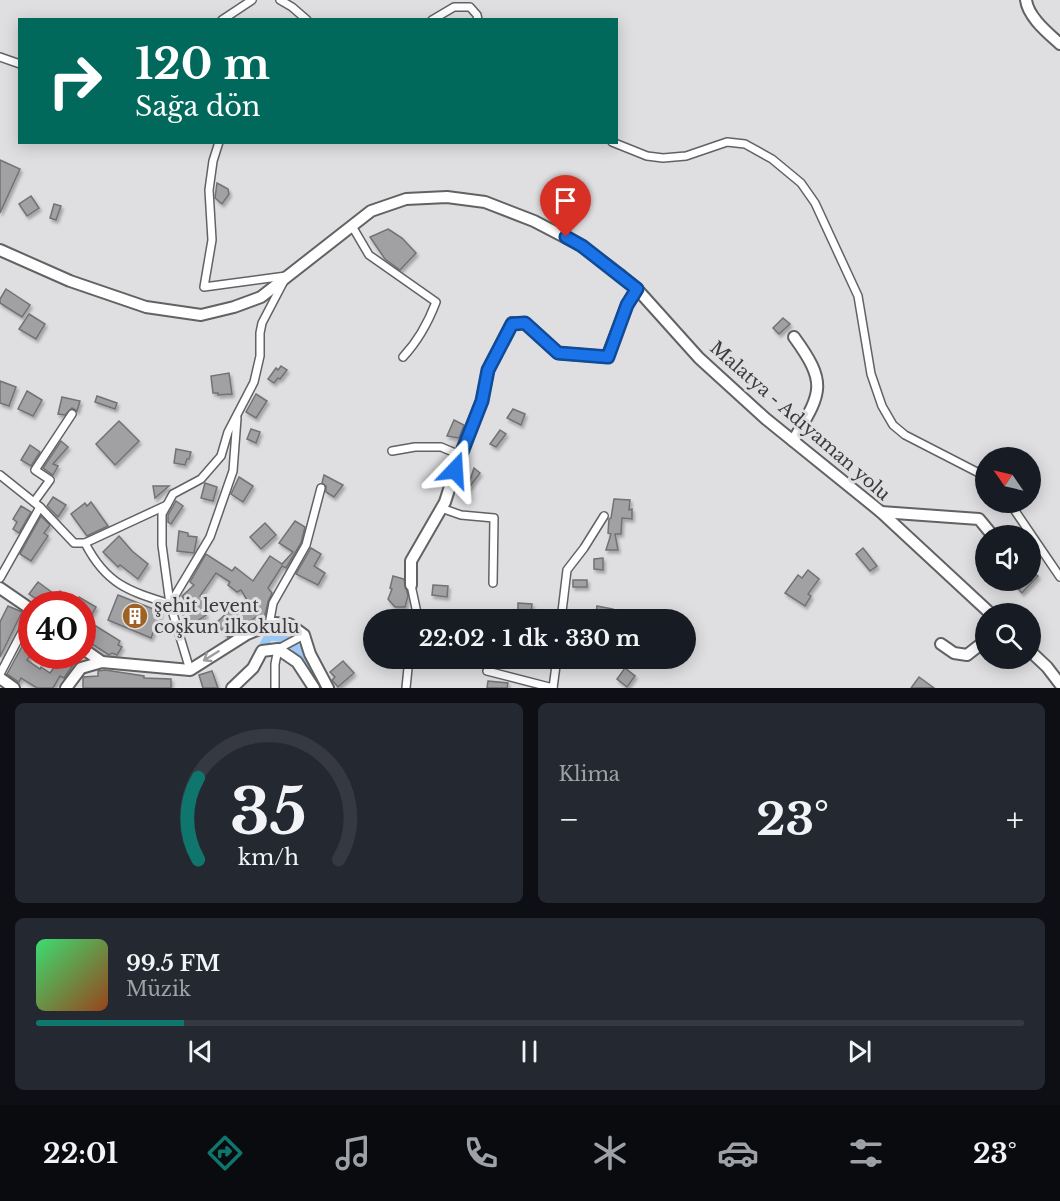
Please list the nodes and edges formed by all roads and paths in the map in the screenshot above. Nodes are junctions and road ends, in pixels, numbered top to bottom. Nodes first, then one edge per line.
1 (252, 0) edge
2 (280, 0) edge
3 (1026, 0) edge
4 (225, 18) edge
5 (305, 18) edge
6 (435, 18) edge
7 (478, 18) edge
8 (1060, 44) edge
9 (0, 57) edge
10 (18, 63) edge
11 (218, 144) edge
12 (617, 144) edge
13 (352, 226) junction
14 (0, 250) edge
15 (288, 276) junction
16 (637, 289) junction
17 (794, 337) dead end
18 (403, 357) dead end
19 (72, 414) dead end
20 (238, 414) junction
21 (793, 441) junction
22 (392, 451) dead end
23 (460, 455) junction
24 (975, 471) edge
25 (0, 475) edge
26 (321, 488) dead end
27 (167, 504) junction
28 (37, 505) junction
29 (441, 508) junction
30 (881, 512) junction
31 (1016, 513) edge
32 (604, 516) dead end
33 (984, 525) edge
34 (85, 543) junction
35 (1060, 577) edge
36 (0, 578) edge
37 (493, 583) dead end
38 (411, 585) joint
39 (0, 588) edge
40 (18, 601) edge
41 (979, 603) edge
42 (170, 604) junction
43 (416, 609) edge
44 (562, 609) edge
45 (268, 625) junction
46 (304, 634) junction
47 (18, 639) edge
48 (940, 644) dead end
49 (279, 649) junction
50 (975, 649) edge
51 (96, 658) edge
52 (1041, 661) edge
53 (102, 662) junction
54 (408, 669) edge
55 (556, 669) edge
56 (190, 670) junction
57 (487, 671) dead end
58 (0, 676) edge
59 (1060, 684) edge
60 (523, 685) edge
61 (14, 688) edge
62 (66, 688) edge
63 (232, 688) edge
64 (275, 688) edge
65 (314, 688) edge
66 (328, 688) edge
67 (406, 688) edge
68 (553, 688) edge

1 - 4 street
2 - 5 street
3 - 8 main road
6 - 7 street
9 - 10 street
11 - 15 street
12 - 24 street
13 - 15 main road, Malatya - Adıyaman yolu
13 - 16 main road, Malatya - Adıyaman yolu
13 - 18 street
14 - 15 main road, Malatya - Adıyaman yolu
15 - 20 street
16 - 21 main road, Malatya - Adıyaman yolu
16 - 23 main road
17 - 21 main road
19 - 28 street
20 - 27 street
20 - 42 street
21 - 30 main road, Malatya - Adıyaman yolu
22 - 23 street
23 - 29 main road
25 - 28 street
26 - 45 street
27 - 34 street
27 - 42 street
28 - 34 street
28 - 36 street
29 - 37 street
29 - 38 main road
30 - 33 main road
30 - 41 main road, Malatya - Adıyaman yolu
31 - 35 street
32 - 44 street
34 - 42 street
38 - 43 street
39 - 40 main road
42 - 56 street
45 - 46 main road
45 -> 56 main road
46 - 49 street
46 - 66 main road
47 - 58 street
48 - 50 main road
49 - 63 main road
49 - 64 street
49 - 65 main road
51 - 53 main road
52 - 59 main road
53 - 56 main road
53 - 62 main road
54 - 67 street
55 - 68 street
57 - 60 street
58 - 61 main road
60 - 68 street

